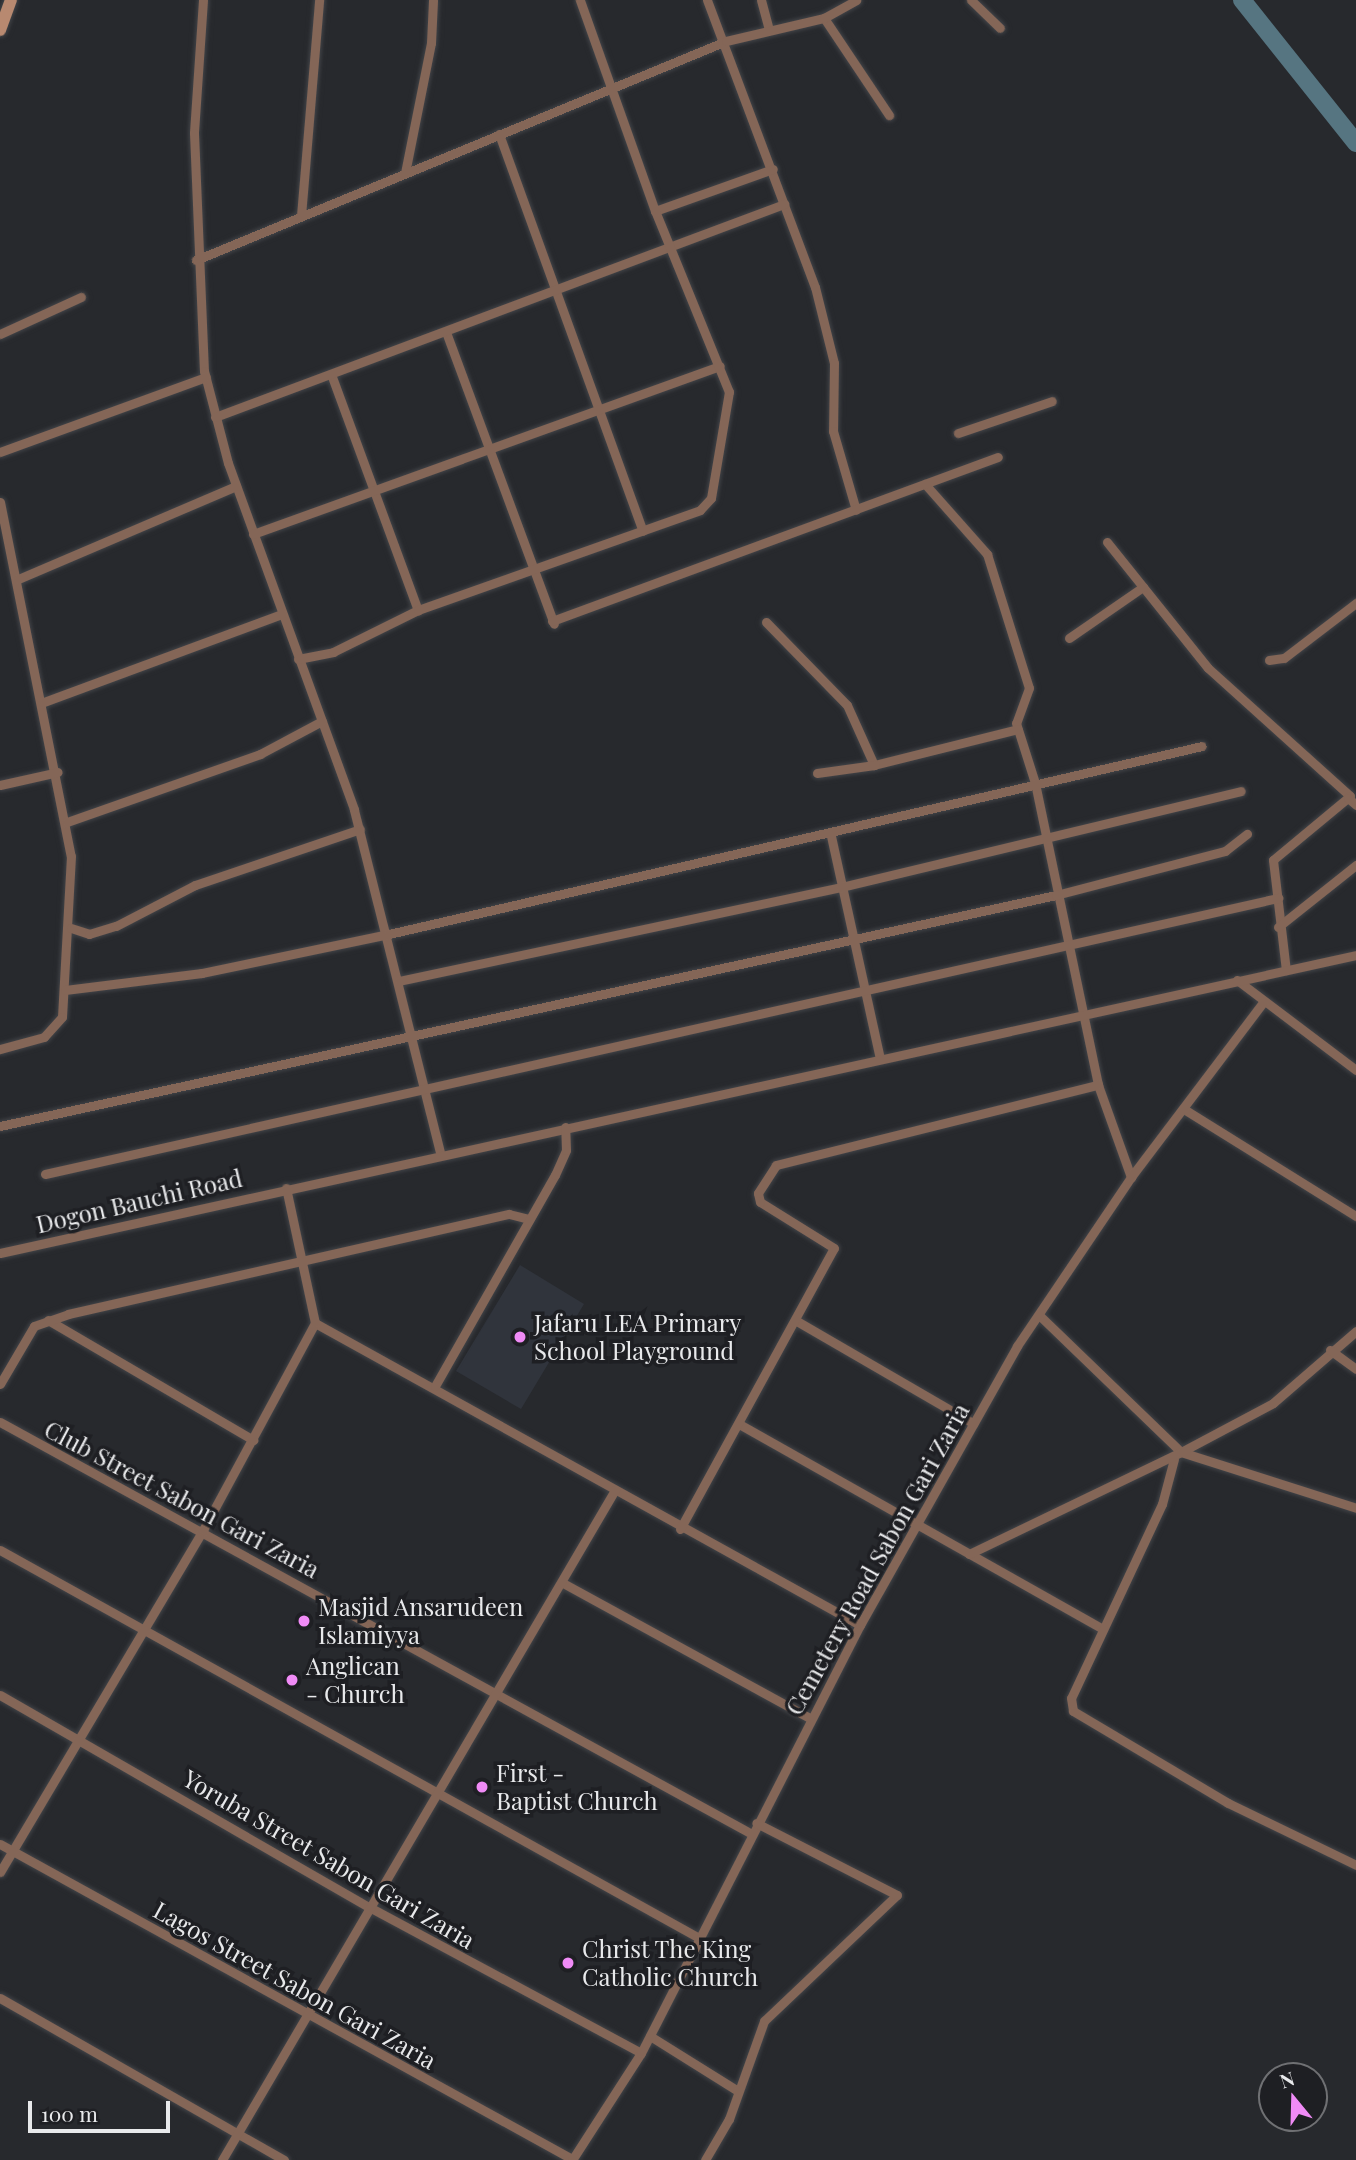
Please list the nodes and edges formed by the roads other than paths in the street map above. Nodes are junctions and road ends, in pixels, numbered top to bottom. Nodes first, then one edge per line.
1 (11, 0) edge
2 (203, 0) edge
3 (320, 0) edge
4 (433, 0) edge
5 (580, 0) edge
6 (708, 0) edge
7 (761, 0) edge
8 (856, 0) edge
9 (971, 0) edge
10 (824, 18) junction
11 (1000, 28) dead end
12 (0, 30) edge
13 (769, 30) junction
14 (726, 41) junction
15 (613, 88) junction
16 (888, 115) dead end
17 (499, 134) junction
18 (773, 169) junction
19 (405, 173) junction
20 (784, 204) junction
21 (655, 211) junction
22 (301, 216) junction
23 (670, 246) junction
24 (196, 260) junction
25 (554, 291) junction
26 (81, 298) dead end
27 (446, 332) junction
28 (0, 334) edge
29 (720, 366) junction
30 (331, 374) junction
31 (206, 377) junction
32 (1052, 401) dead end
33 (600, 410) junction
34 (215, 417) junction
35 (958, 433) dead end
36 (490, 449) junction
37 (0, 452) edge
38 (998, 457) dead end
39 (925, 484) junction
40 (236, 486) junction
41 (375, 492) junction
42 (0, 502) edge
43 (856, 510) junction
44 (643, 531) junction
45 (253, 534) junction
46 (1107, 542) dead end
47 (535, 571) junction
48 (18, 579) junction
49 (1143, 587) junction
50 (1356, 603) edge
51 (418, 610) junction
52 (282, 614) junction
53 (766, 622) dead end
54 (1069, 638) dead end
55 (298, 659) junction
56 (1269, 660) dead end
57 (44, 702) junction
58 (322, 721) junction
59 (1018, 729) junction
60 (1202, 746) dead end
61 (874, 765) junction
62 (58, 772) junction
63 (817, 773) dead end
64 (1035, 783) junction
65 (0, 785) edge
66 (1356, 788) edge
67 (1241, 791) dead end
68 (1348, 797) junction
69 (1356, 805) edge
70 (67, 822) junction
71 (359, 829) junction
72 (1247, 834) dead end
73 (831, 836) junction
74 (1045, 838) junction
75 (1356, 864) edge
76 (841, 887) junction
77 (1056, 895) junction
78 (1278, 898) junction
79 (1278, 927) junction
80 (71, 928) junction
81 (389, 934) junction
82 (853, 940) junction
83 (1066, 946) junction
84 (1356, 955) edge
85 (1286, 970) junction
86 (1237, 980) junction
87 (399, 981) junction
88 (65, 990) junction
89 (865, 994) junction
90 (1262, 1004) junction
91 (1081, 1016) junction
92 (412, 1034) junction
93 (0, 1049) edge
94 (880, 1059) junction
95 (1356, 1070) edge
96 (1098, 1085) junction
97 (425, 1091) junction
98 (1187, 1111) junction
99 (0, 1126) edge
100 (565, 1127) junction
101 (440, 1153) junction
102 (45, 1174) dead end
103 (1131, 1177) junction
104 (286, 1188) junction
105 (1356, 1216) edge
106 (529, 1219) junction
107 (0, 1253) edge
108 (304, 1259) junction
109 (1039, 1315) junction
110 (48, 1320) junction
111 (795, 1320) junction
112 (315, 1323) junction
113 (1356, 1331) edge
114 (1330, 1350) junction
115 (1356, 1369) edge
116 (0, 1384) edge
117 (435, 1386) junction
118 (0, 1422) edge
119 (973, 1423) junction
120 (739, 1424) junction
121 (253, 1440) junction
122 (1177, 1455) junction
123 (615, 1490) junction
124 (1356, 1508) edge
125 (921, 1521) junction
126 (680, 1529) junction
127 (203, 1530) junction
128 (0, 1550) edge
129 (969, 1554) junction
130 (563, 1583) junction
131 (860, 1625) junction
132 (146, 1626) junction
133 (1100, 1628) junction
134 (497, 1694) junction
135 (0, 1695) edge
136 (811, 1719) junction
137 (81, 1740) junction
138 (439, 1794) junction
139 (756, 1823) junction
140 (750, 1833) junction
141 (0, 1844) edge
142 (12, 1851) junction
143 (1356, 1865) edge
144 (0, 1872) edge
145 (371, 1908) junction
146 (701, 1939) junction
147 (0, 1998) edge
148 (304, 2012) junction
149 (650, 2036) junction
150 (641, 2053) junction
151 (738, 2091) junction
152 (237, 2134) junction
153 (572, 2159) edge
154 (222, 2160) edge
155 (284, 2160) edge
156 (705, 2160) edge

1 - 12 street
2 - 24 street
3 - 22 street
4 - 19 street
5 - 15 street
6 - 14 street
7 - 13 street
8 - 10 street
9 - 11 street
10 - 13 street
10 - 16 street
13 - 14 street
14 - 15 street
14 - 18 street
15 - 17 street
15 - 21 street
17 - 19 street
17 - 25 street
18 - 20 street
18 - 21 street
19 - 22 street
20 - 23 street
20 - 43 street
21 - 23 street
22 - 24 street
23 - 25 street
23 - 29 street
24 - 31 street
25 - 27 street
25 - 33 street
26 - 28 street
27 - 30 street
27 - 36 street
29 - 33 street
29 - 44 street
30 - 34 street
30 - 41 street
31 - 34 street
31 - 37 street
32 - 35 street
33 - 36 street
33 - 44 street
34 - 40 street
36 - 41 street
36 - 47 street
38 - 39 street
39 - 43 street
39 - 59 street
40 - 45 street
40 - 48 street
41 - 45 street
41 - 51 street
42 - 48 street
43 - 47 street
44 - 47 street
45 - 52 street
46 - 49 street
47 - 51 street
48 - 57 street
49 - 54 street
49 - 68 street
50 - 56 street
51 - 55 street
52 - 55 street
52 - 57 street
53 - 61 street
55 - 58 street
57 - 62 street
58 - 70 street
58 - 71 street
59 - 61 street
59 - 64 street
60 - 64 street
61 - 63 street
62 - 65 street
62 - 70 street
64 - 73 street
64 - 74 street
66 - 68 street
67 - 74 street
68 - 69 street
68 - 78 street
70 - 80 street
71 - 80 street
71 - 81 street
72 - 77 street
73 - 76 street
73 - 81 street
74 - 76 street
74 - 77 street
75 - 79 street
76 - 82 street
76 - 87 street
77 - 82 street
77 - 83 street
78 - 79 street
78 - 83 street
79 - 85 street
80 - 88 street
81 - 87 street
81 - 88 street
82 - 89 street
82 - 92 street
83 - 89 street
83 - 91 street
84 - 85 street, Dogon Bauchi Road
85 - 86 street, Dogon Bauchi Road
86 - 90 street
86 - 91 street, Dogon Bauchi Road
87 - 92 street
88 - 93 street
89 - 94 street
89 - 97 street
90 - 95 street
90 - 98 street, Cemetery Road Sabon Gari Zaria
91 - 94 street, Dogon Bauchi Road
91 - 96 street
92 - 97 street
92 - 99 street
94 - 100 street, Dogon Bauchi Road
96 - 103 street
96 - 111 street
97 - 101 street
97 - 102 street
98 - 103 street, Cemetery Road Sabon Gari Zaria
98 - 105 street
100 - 101 street, Dogon Bauchi Road
100 - 106 street
101 - 104 street, Dogon Bauchi Road
103 - 109 street, Cemetery Road Sabon Gari Zaria
104 - 107 street, Dogon Bauchi Road
104 - 108 street
106 - 108 street
106 - 117 street
108 - 110 street
108 - 112 street
109 - 119 street, Cemetery Road Sabon Gari Zaria
109 - 122 street
110 - 116 street
110 - 121 street
111 - 119 street
111 - 120 street
112 - 117 street
112 - 121 street
113 - 114 street
114 - 115 street
114 - 122 street
117 - 123 street
118 - 127 street, Club Street Sabon Gari Zaria
119 - 125 street, Cemetery Road Sabon Gari Zaria
120 - 125 street
120 - 126 street
121 - 127 street
122 - 124 street
122 - 129 street
122 - 133 street
123 - 126 street
123 - 130 street
125 - 129 street
125 - 131 street, Cemetery Road Sabon Gari Zaria
126 - 131 street
127 - 132 street
127 - 134 street, Club Street Sabon Gari Zaria
128 - 132 street
129 - 133 street
130 - 134 street
130 - 136 street
131 - 136 street, Cemetery Road Sabon Gari Zaria
132 - 137 street
132 - 138 street
133 - 143 street
134 - 138 street
134 - 140 street, Club Street Sabon Gari Zaria
135 - 137 street, Yoruba Street Sabon Gari Zaria
136 - 139 street, Cemetery Road Sabon Gari Zaria
137 - 142 street
137 - 145 street, Yoruba Street Sabon Gari Zaria
138 - 145 street
138 - 146 street
139 - 140 street, Cemetery Road Sabon Gari Zaria
139 - 151 street
140 - 146 street, Cemetery Road Sabon Gari Zaria
141 - 142 street, Lagos Street Sabon Gari Zaria
142 - 144 street
142 - 148 street, Lagos Street Sabon Gari Zaria
145 - 148 street
145 - 150 street, Yoruba Street Sabon Gari Zaria
146 - 149 street, Cemetery Road Sabon Gari Zaria
147 - 152 street
148 - 152 street
148 - 153 street, Lagos Street Sabon Gari Zaria
149 - 150 street, Cemetery Road Sabon Gari Zaria
149 - 151 street
150 - 153 street, Cemetery Road Sabon Gari Zaria
151 - 156 street
152 - 154 street
152 - 155 street

